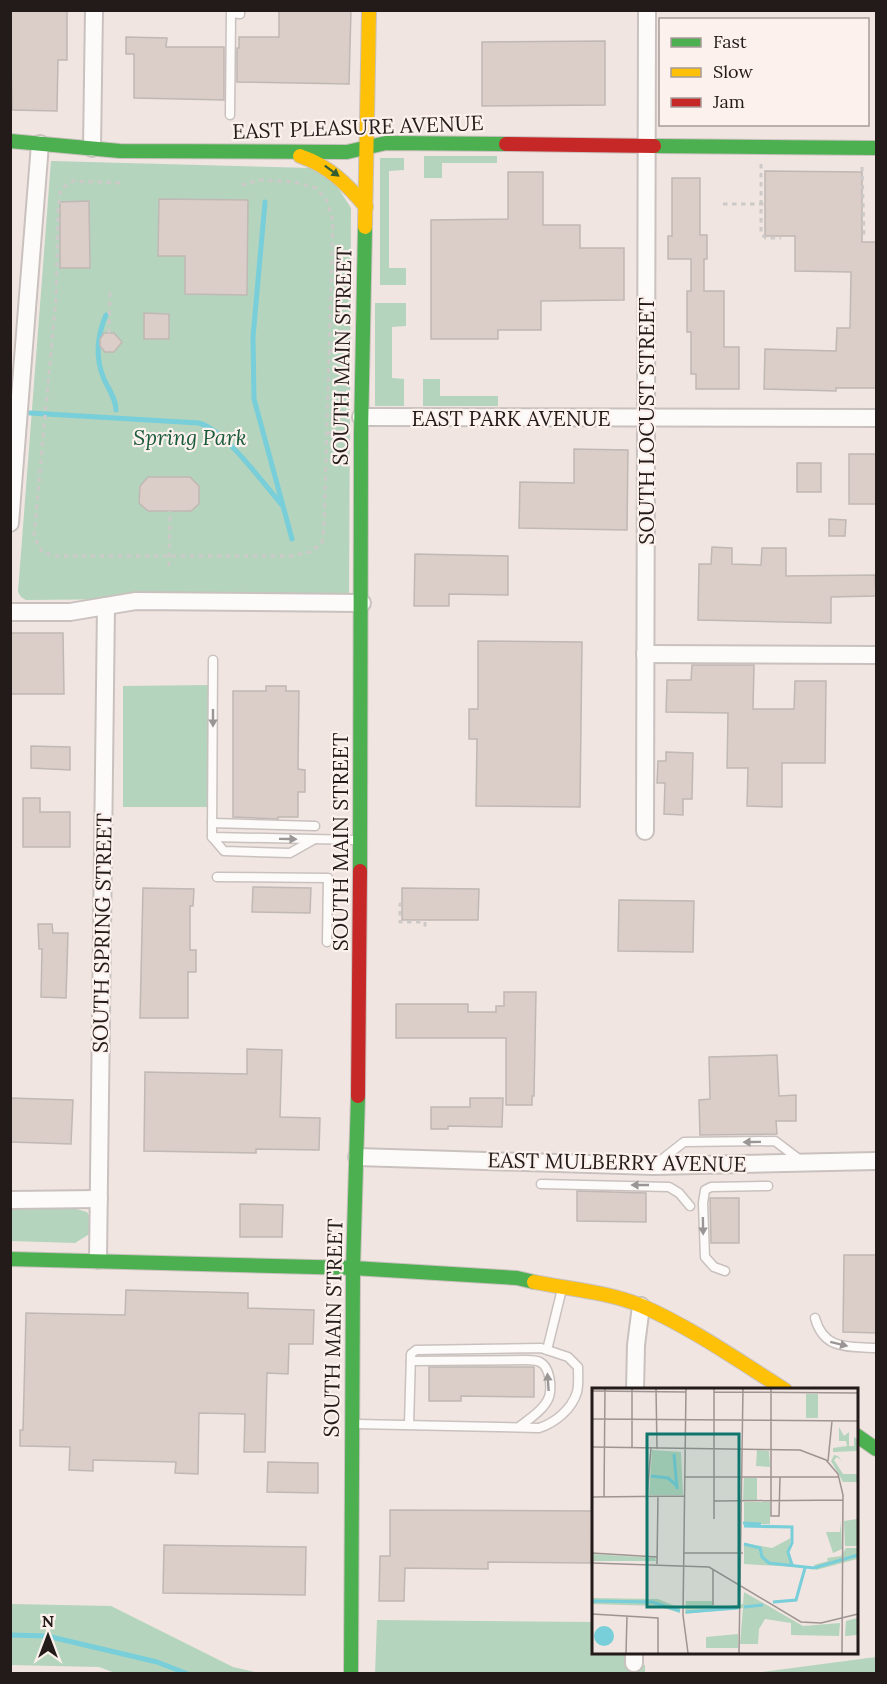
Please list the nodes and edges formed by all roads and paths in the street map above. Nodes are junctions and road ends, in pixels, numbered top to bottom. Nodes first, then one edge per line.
1 (94, 10) edge
2 (240, 10) edge
3 (369, 10) edge
4 (647, 10) edge
5 (230, 115) dead end
6 (10, 141) edge
7 (40, 144) junction
8 (647, 146) junction
9 (92, 148) junction
10 (367, 148) junction
11 (876, 148) edge
12 (287, 152) junction
13 (761, 163) dead end
14 (859, 163) dead end
15 (120, 183) dead end
16 (242, 185) dead end
17 (723, 204) dead end
18 (763, 204) junction
19 (366, 207) junction
20 (864, 236) dead end
21 (781, 238) dead end
22 (110, 290) dead end
23 (109, 333) dead end
24 (15, 407) edge
25 (361, 417) junction
26 (646, 418) junction
27 (876, 418) edge
28 (170, 511) dead end
29 (10, 524) edge
30 (169, 556) junction
31 (169, 566) dead end
32 (362, 603) junction
33 (106, 606) junction
34 (10, 612) edge
35 (645, 654) junction
36 (876, 655) edge
37 (213, 660) dead end
38 (212, 823) junction
39 (315, 826) dead end
40 (645, 831) dead end
41 (212, 837) junction
42 (315, 839) junction
43 (361, 840) junction
44 (217, 877) dead end
45 (402, 904) dead end
46 (425, 931) dead end
47 (327, 942) dead end
48 (357, 1157) junction
49 (876, 1161) edge
50 (803, 1163) junction
51 (654, 1166) junction
52 (541, 1184) dead end
53 (768, 1186) dead end
54 (99, 1199) junction
55 (10, 1200) edge
56 (690, 1206) dead end
57 (10, 1259) edge
58 (98, 1260) junction
59 (353, 1268) junction
60 (725, 1271) dead end
61 (563, 1287) junction
62 (640, 1306) junction
63 (815, 1318) dead end
64 (876, 1348) edge
65 (547, 1350) junction
66 (411, 1361) junction
67 (636, 1388) edge
68 (782, 1388) edge
69 (352, 1424) junction
70 (409, 1425) junction
71 (518, 1427) junction
72 (857, 1436) edge
73 (876, 1449) edge
74 (351, 1674) edge

1 - 9 street
2 - 5 lane
3 - 10 main road, SOUTH MAIN STREET
4 - 8 street, SOUTH LOCUST STREET
6 - 7 main road, EAST PLEASURE AVENUE
7 - 9 main road, EAST PLEASURE AVENUE
7 - 24 street
8 - 10 main road, EAST PLEASURE AVENUE
8 - 11 main road, EAST PLEASURE AVENUE
8 - 26 street, SOUTH LOCUST STREET
9 - 12 main road, EAST PLEASURE AVENUE
10 - 12 main road, EAST PLEASURE AVENUE
10 - 19 main road, SOUTH MAIN STREET
12 -> 19 main road
13 - 18 path
14 - 20 path
15 - 30 path
16 - 30 path
17 - 18 path
18 - 21 path
19 - 25 main road, SOUTH MAIN STREET
22 - 23 path
24 - 29 street
25 - 26 street, EAST PARK AVENUE
25 - 32 main road, SOUTH MAIN STREET
26 - 27 street, EAST PARK AVENUE
26 - 35 street, SOUTH LOCUST STREET
28 - 30 path
30 - 31 path
32 - 33 street
32 - 43 main road, SOUTH MAIN STREET
33 - 34 street
33 - 54 street, SOUTH SPRING STREET
35 - 36 street
35 - 40 street, SOUTH LOCUST STREET
37 -> 38 lane
38 - 39 lane
38 - 41 lane
41 -> 42 lane
41 - 42 lane
42 - 43 lane
43 - 48 main road, SOUTH MAIN STREET
44 - 47 lane
45 - 46 path
48 - 51 street, EAST MULBERRY AVENUE
48 - 59 main road, SOUTH MAIN STREET
49 - 50 street, EAST MULBERRY AVENUE
50 - 51 street, EAST MULBERRY AVENUE
50 -> 51 lane
56 -> 52 lane
53 -> 60 lane
54 - 55 street
54 - 58 street, SOUTH SPRING STREET
57 - 58 main road
58 - 59 main road
59 - 61 main road
59 - 69 main road, SOUTH MAIN STREET
61 - 62 main road
61 - 65 lane
62 - 67 street
62 - 68 main road
63 -> 64 lane
65 - 66 lane
65 - 71 lane
66 - 70 lane
71 -> 66 lane
69 - 70 lane
69 - 74 main road, SOUTH MAIN STREET
70 - 71 lane
72 - 73 main road

